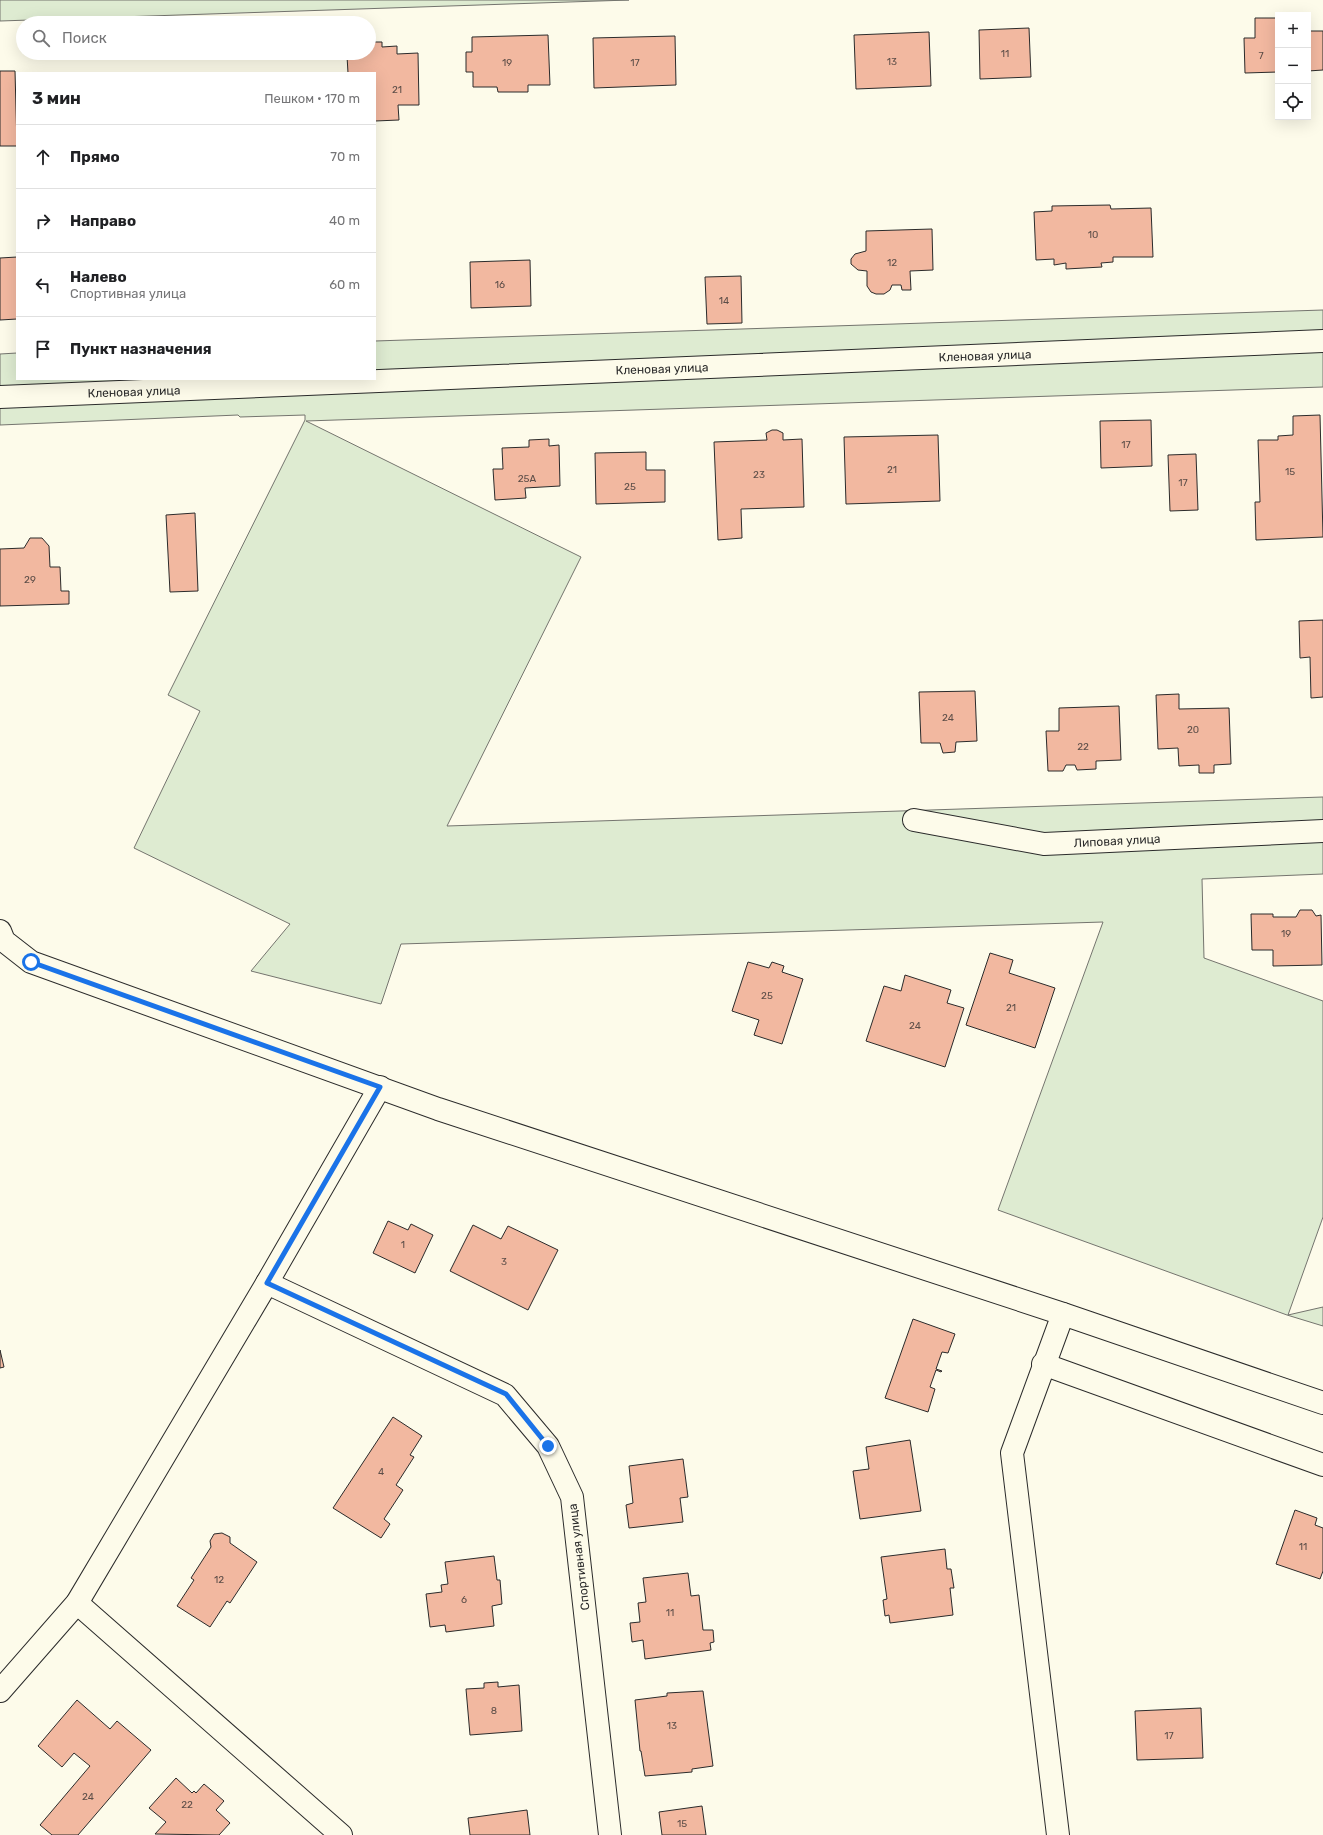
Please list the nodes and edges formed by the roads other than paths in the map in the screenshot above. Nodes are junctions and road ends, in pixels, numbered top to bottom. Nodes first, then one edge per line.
1 (1323, 341) edge
2 (0, 398) edge
3 (914, 820) dead end
4 (1323, 831) edge
5 (0, 931) edge
6 (380, 1087) junction
7 (267, 1283) junction
8 (1063, 1314) junction
9 (1043, 1364) junction
10 (1323, 1403) edge
11 (1323, 1465) edge
12 (77, 1603) junction
13 (0, 1692) edge
14 (341, 1835) edge
15 (610, 1835) edge
16 (1058, 1835) edge

1 - 2 street, Кленовая улица
3 - 4 street, Липовая улица
5 - 6 street
6 - 7 street
6 - 8 street
7 - 12 street
7 - 15 street, Спортивная улица
8 - 9 street
8 - 10 street
9 - 11 street
9 - 16 street
12 - 13 street
12 - 14 street

